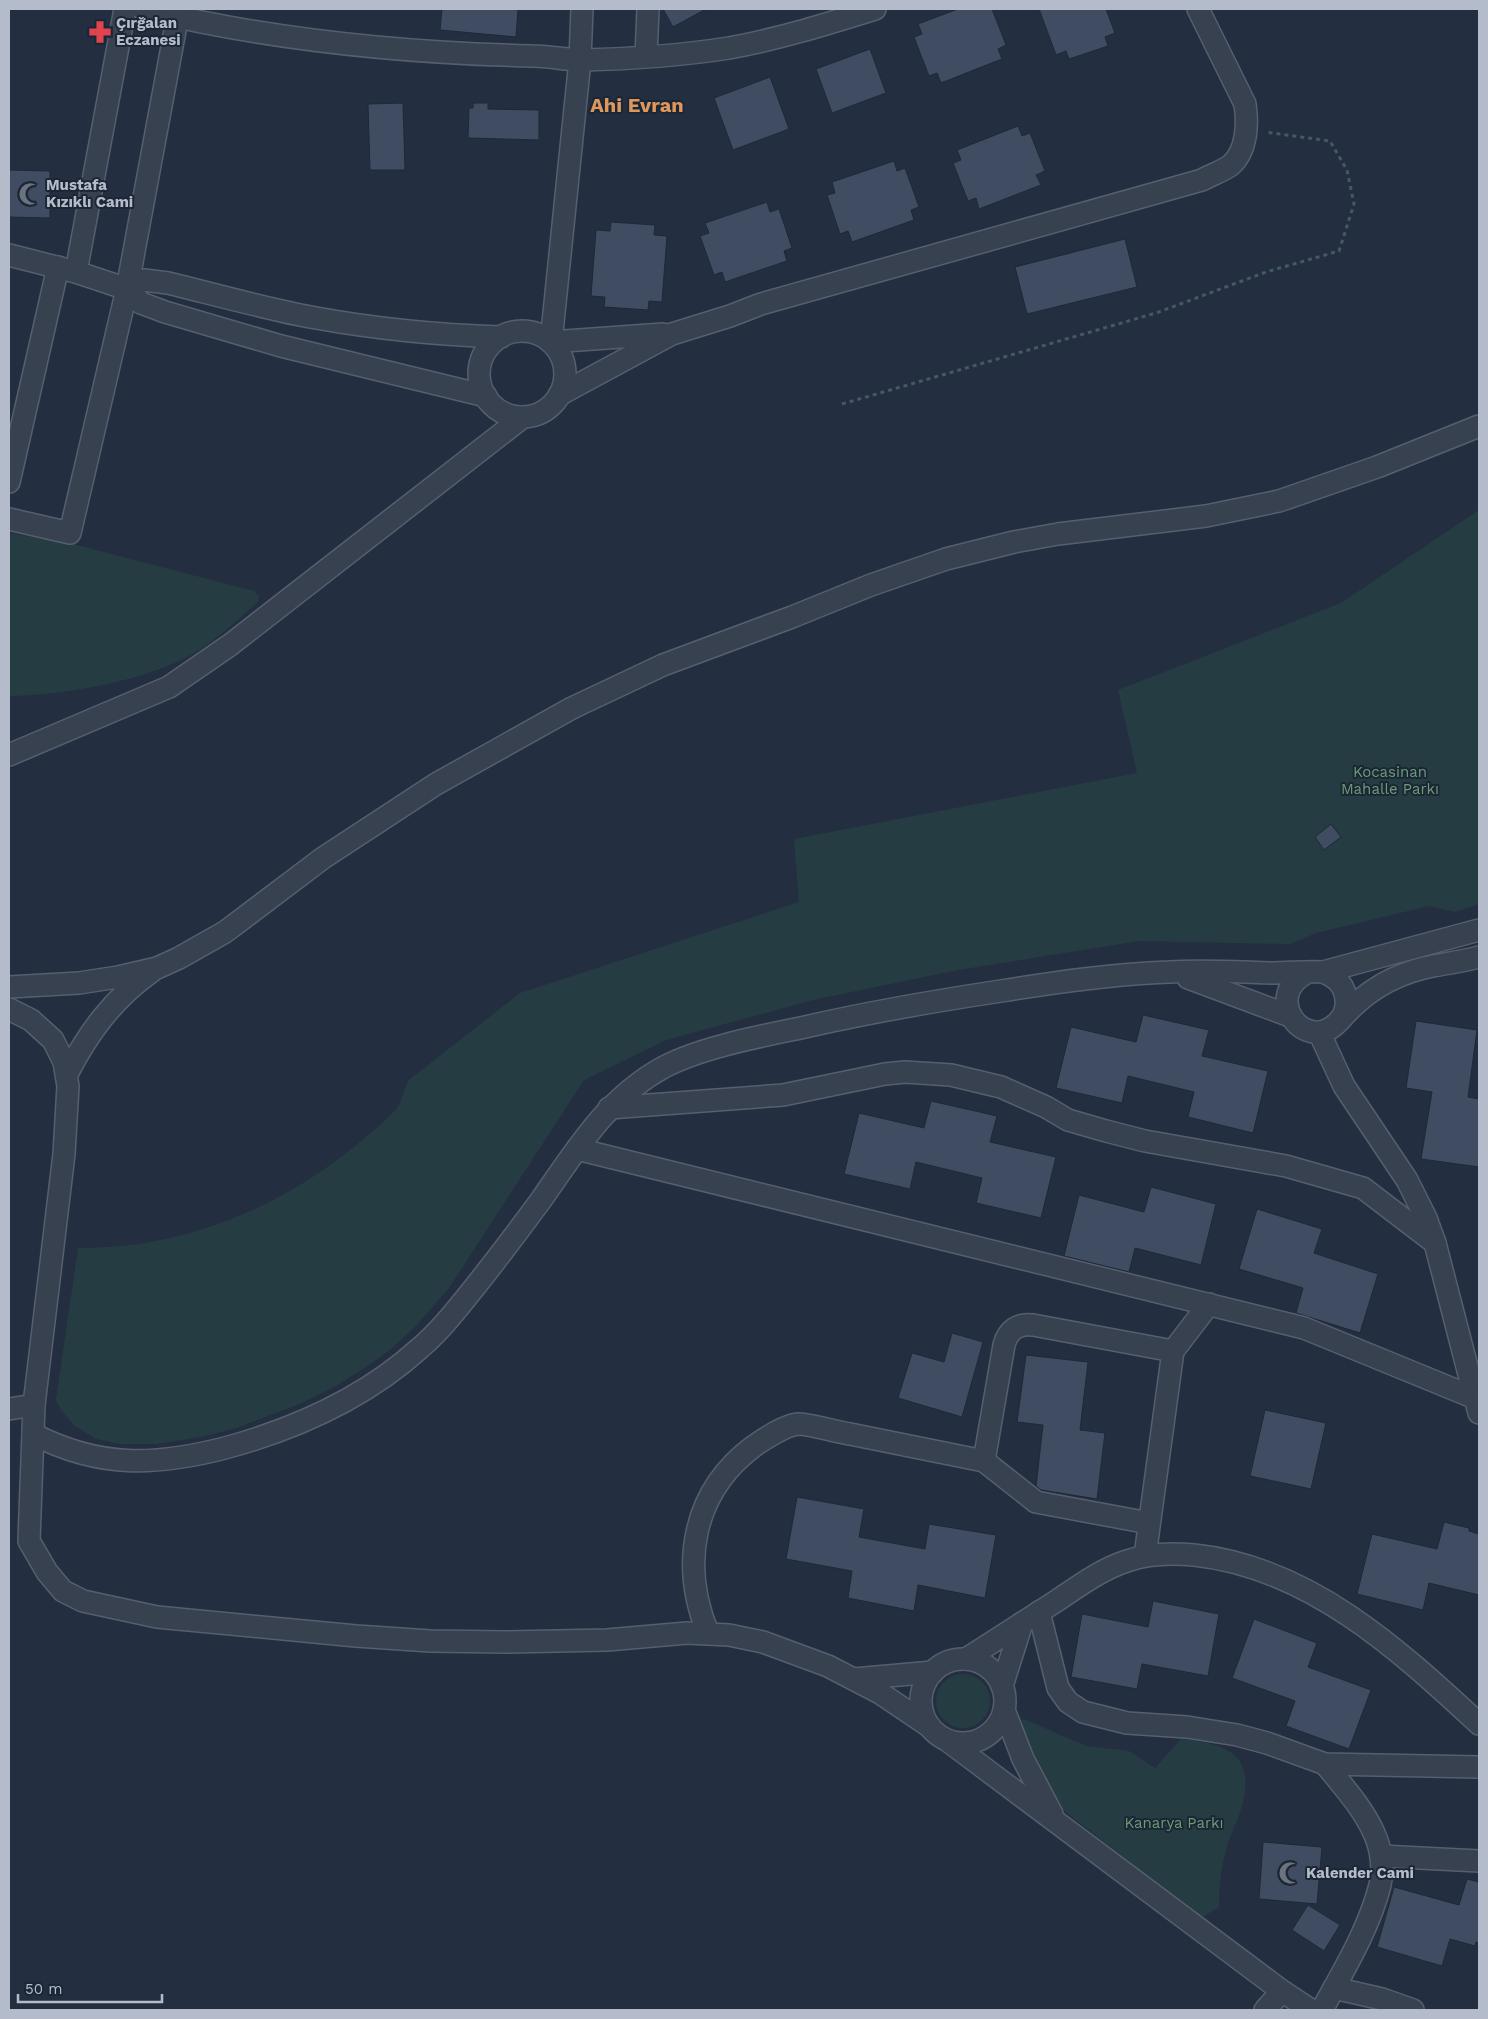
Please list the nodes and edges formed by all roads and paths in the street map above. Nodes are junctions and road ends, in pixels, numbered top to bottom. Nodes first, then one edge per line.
1 (125, 9) edge
2 (142, 9) edge
3 (582, 9) edge
4 (648, 9) edge
5 (875, 9) edge
6 (1198, 9) edge
7 (178, 13) edge
8 (646, 56) junction
9 (580, 60) junction
10 (1246, 130) junction
11 (9, 255) edge
12 (67, 269) junction
13 (127, 290) junction
14 (672, 334) junction
15 (500, 337) junction
16 (552, 342) junction
17 (559, 395) junction
18 (486, 396) junction
19 (842, 404) dead end
20 (523, 417) junction
21 (1479, 426) edge
22 (9, 482) edge
23 (9, 519) edge
24 (9, 755) edge
25 (1479, 930) edge
26 (1479, 957) edge
27 (157, 968) junction
28 (1171, 972) junction
29 (1314, 973) junction
30 (9, 987) edge
31 (9, 1009) edge
32 (1290, 1016) junction
33 (1340, 1020) junction
34 (1319, 1032) junction
35 (67, 1074) junction
36 (609, 1108) junction
37 (577, 1149) junction
38 (1436, 1243) junction
39 (1209, 1304) junction
40 (1173, 1351) junction
41 (1478, 1403) edge
42 (34, 1405) junction
43 (9, 1409) edge
44 (33, 1434) junction
45 (984, 1461) junction
46 (1149, 1523) junction
47 (1145, 1556) junction
48 (1031, 1617) junction
49 (708, 1633) junction
50 (966, 1659) junction
51 (933, 1672) junction
52 (854, 1679) junction
53 (1002, 1686) junction
54 (1004, 1710) junction
55 (1479, 1724) edge
56 (929, 1726) junction
57 (948, 1741) junction
58 (1325, 1764) junction
59 (1479, 1767) edge
60 (1055, 1821) junction
61 (1381, 1856) junction
62 (1479, 1861) edge
63 (1334, 1988) junction
64 (1282, 1991) junction
65 (1265, 2010) edge
66 (1311, 2010) edge
67 (1322, 2010) edge
68 (1413, 2010) edge

1 - 12 street
2 - 7 street
3 - 9 street
4 - 8 street
5 - 8 street
6 - 10 street
7 - 9 street
7 - 13 street
8 - 9 street
9 - 16 street
10 - 14 street
10 - 19 path
11 - 12 street
12 - 13 street
12 - 22 street
13 - 15 street
13 - 18 street
13 - 23 street
14 - 16 street
14 - 17 street
15 - 16 street
15 - 18 street
16 - 17 street
17 - 20 street
18 - 20 street
20 - 24 street
21 - 27 street
25 - 29 street
26 - 33 street
27 - 30 street
27 - 35 street
28 - 29 street
28 - 32 street
28 - 36 street
29 - 32 street
29 - 33 street
31 - 35 street
32 - 34 street
33 - 34 street
34 - 38 street
35 - 42 street
36 - 37 street
36 - 38 street
37 - 39 street
37 - 44 street
38 - 41 street
39 - 40 street
39 - 41 street
40 - 45 street
40 - 46 street
42 - 43 street
42 - 44 street
44 - 49 street
45 - 46 street
45 - 49 street
46 - 47 street
47 - 48 street
47 - 55 street
48 - 50 street
48 - 53 street
48 - 58 street
49 - 52 street
50 - 51 street
50 - 53 street
51 - 52 street
51 - 56 street
52 - 56 street
53 - 54 street
54 - 57 street
54 - 60 street
56 - 57 street
57 - 60 street
58 - 59 street
58 - 61 street
60 - 64 street
61 - 62 street
61 - 63 street
63 - 67 street
63 - 68 street
64 - 65 street
64 - 66 street

